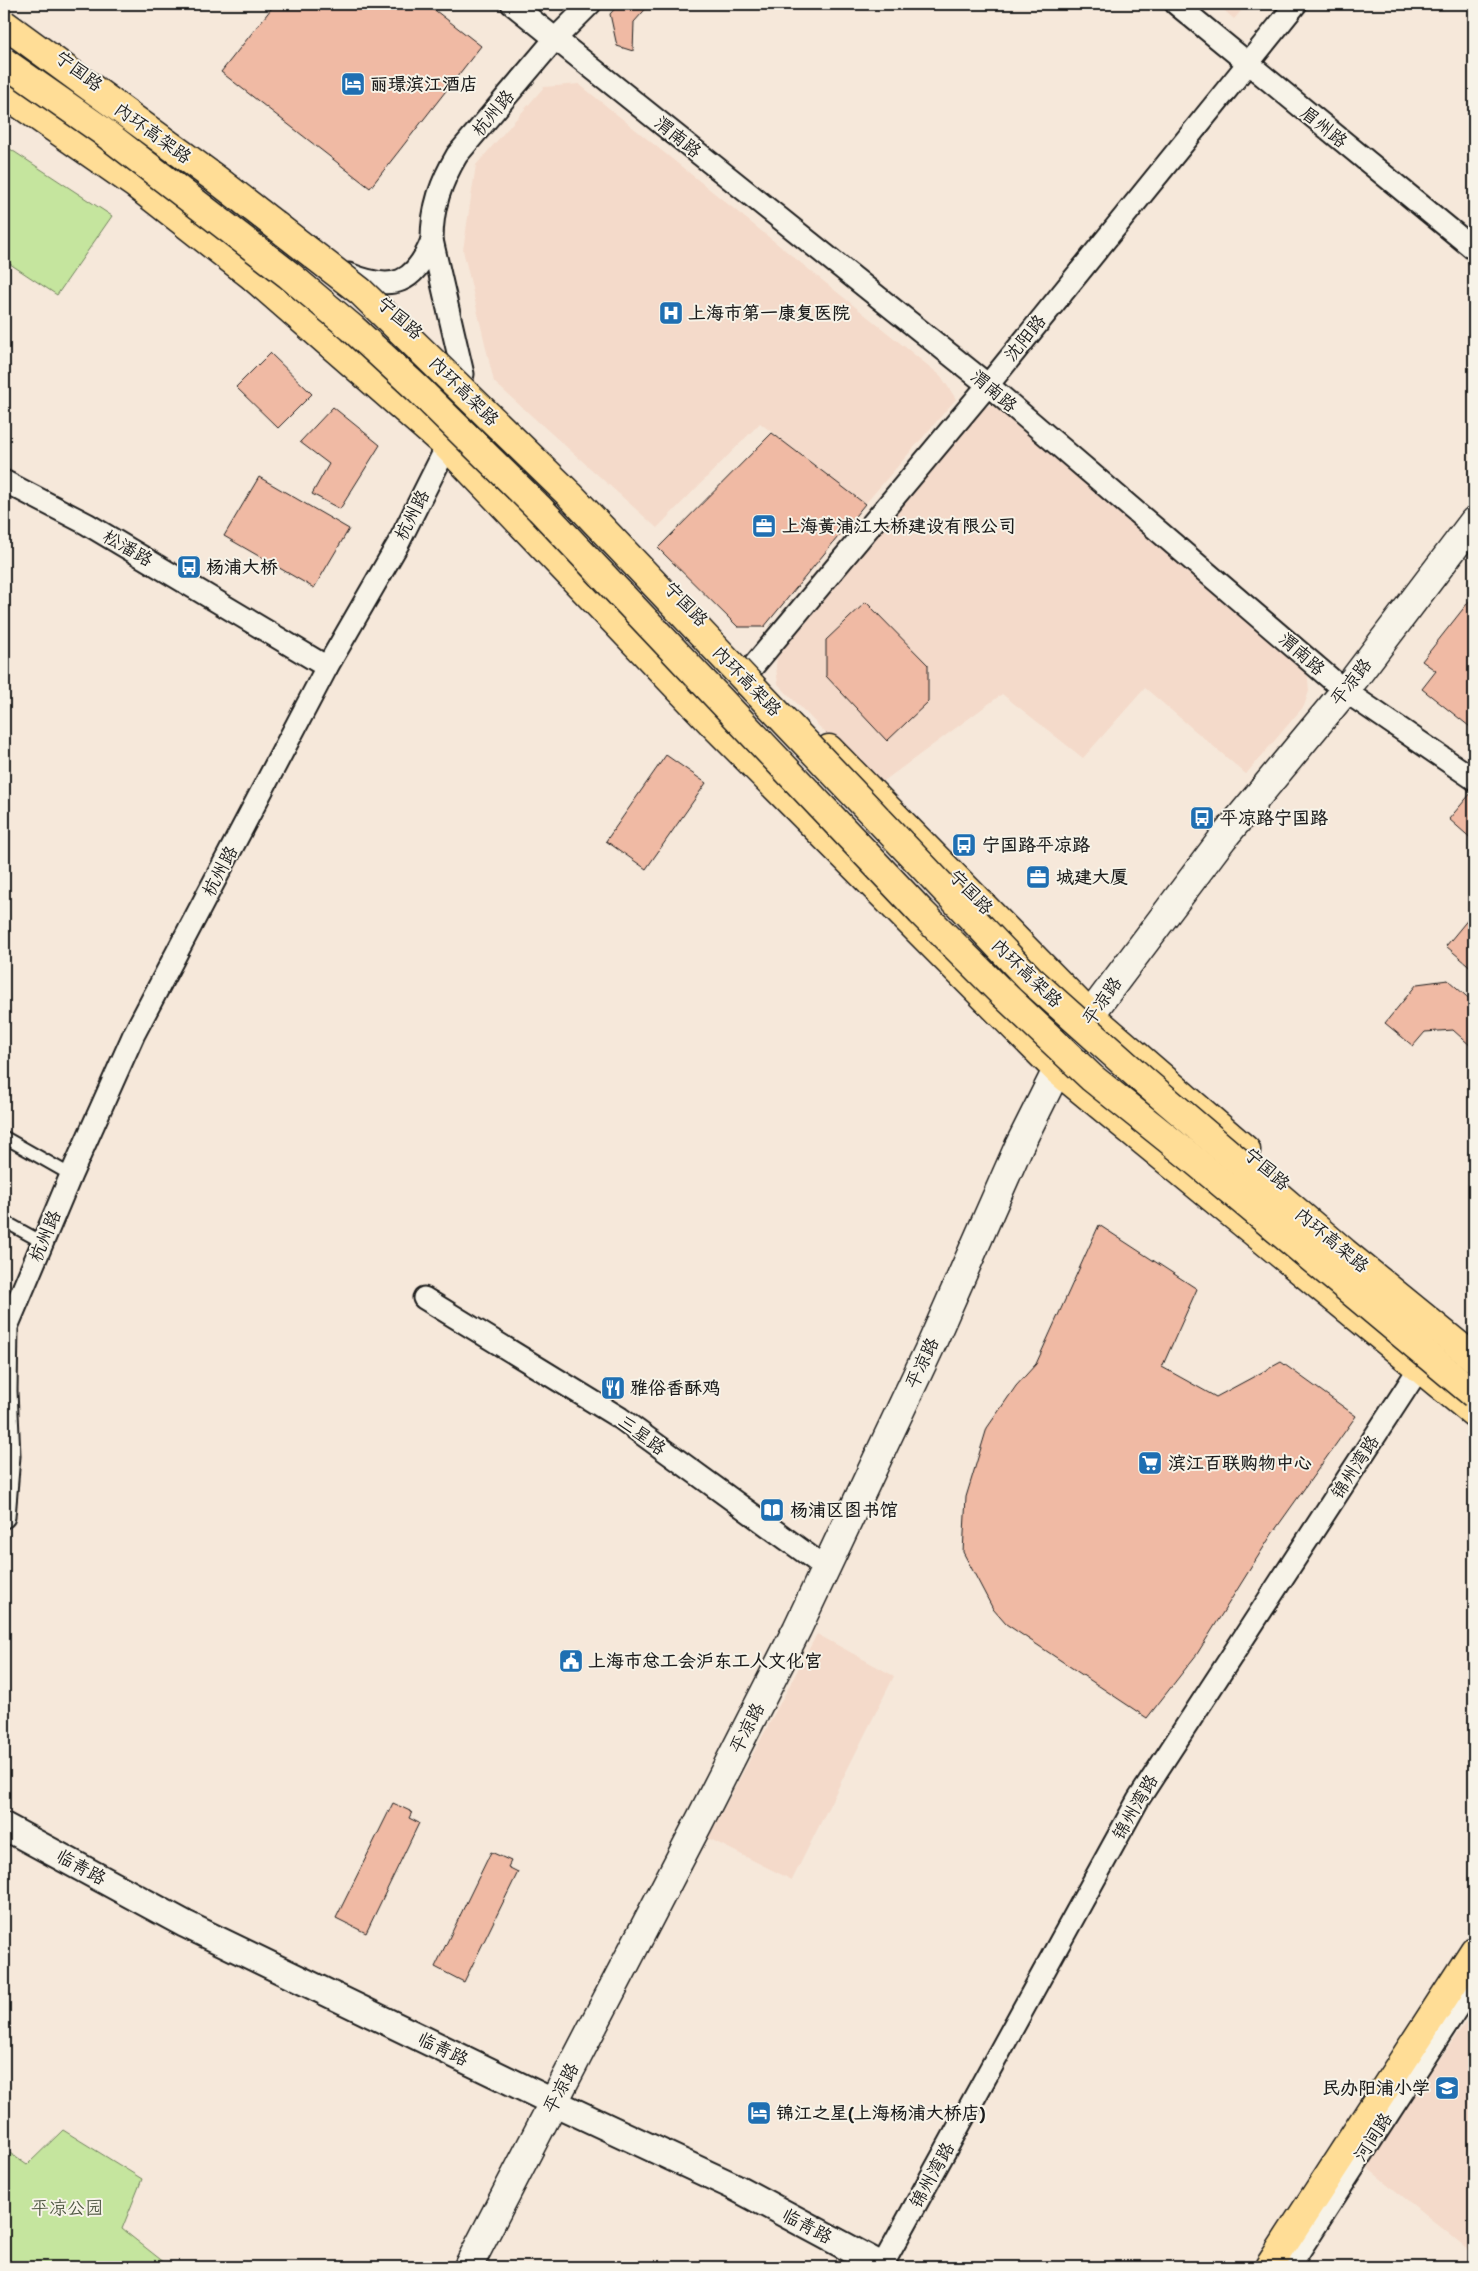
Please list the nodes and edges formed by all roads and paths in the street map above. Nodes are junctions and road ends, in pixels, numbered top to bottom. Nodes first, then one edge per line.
1 (512, 4) edge
2 (590, 4) edge
3 (1176, 4) edge
4 (1296, 4) edge
5 (4, 15) edge
6 (4, 24) edge
7 (555, 39) junction
8 (4, 62) edge
9 (1248, 65) junction
10 (4, 93) edge
11 (432, 240) junction
12 (1474, 249) edge
13 (349, 274) junction
14 (463, 374) junction
15 (988, 385) junction
16 (447, 446) junction
17 (4, 481) edge
18 (1474, 521) edge
19 (327, 666) junction
20 (750, 670) junction
21 (1345, 691) junction
22 (1474, 780) edge
23 (1090, 1015) junction
24 (1057, 1070) junction
25 (4, 1137) edge
26 (71, 1174) junction
27 (4, 1221) edge
28 (42, 1242) junction
29 (424, 1298) dead end
30 (5, 1326) edge
31 (1474, 1347) edge
32 (1474, 1358) edge
33 (1420, 1367) junction
34 (5, 1391) edge
35 (1474, 1394) edge
36 (1474, 1412) edge
37 (4, 1517) edge
38 (826, 1568) junction
39 (4, 1826) edge
40 (1474, 1951) edge
41 (1474, 1982) edge
42 (553, 2102) junction
43 (468, 2267) edge
44 (883, 2267) edge
45 (1269, 2267) edge
46 (1289, 2267) edge

1 - 7 street, 渭南路
2 - 7 street, 杭州路
3 - 9 street, 眉州路
4 - 9 street, 沈阳路
5 - 13 main road, 宁国路
6 - 32 main road, 内环高架路, bridge
7 - 11 street, 杭州路
7 - 15 street, 渭南路
8 - 35 main road, 内环高架路, bridge
9 - 12 street, 眉州路
9 - 15 street, 沈阳路
10 - 16 main road
11 - 13 street, 杭州路
11 - 14 street, 杭州路
13 - 14 main road, 宁国路
14 - 16 street, 杭州路
14 - 20 main road, 宁国路
15 - 20 street, 沈阳路
15 - 21 street, 渭南路
16 - 19 street, 杭州路
16 - 24 main road
17 - 19 street, 松潘路
18 - 21 main road, 平凉路
19 - 26 street, 杭州路
20 - 23 main road, 宁国路
21 - 22 street, 渭南路
21 - 23 main road, 平凉路
23 - 24 main road, 平凉路
23 - 31 main road, 宁国路
24 - 33 main road
24 - 38 main road, 平凉路
25 - 26 lane
26 - 28 street, 杭州路
27 - 28 lane
28 - 30 street, 杭州路
29 - 38 street, 三星路
30 - 34 street, 杭州路
33 - 36 main road
33 - 44 street, 锦州湾路
34 - 37 street, 杭州路
38 - 42 main road, 平凉路
39 - 42 street, 临青路
40 - 45 main road
41 - 46 street, 河间路
42 - 43 main road, 平凉路
42 - 44 street, 临青路

